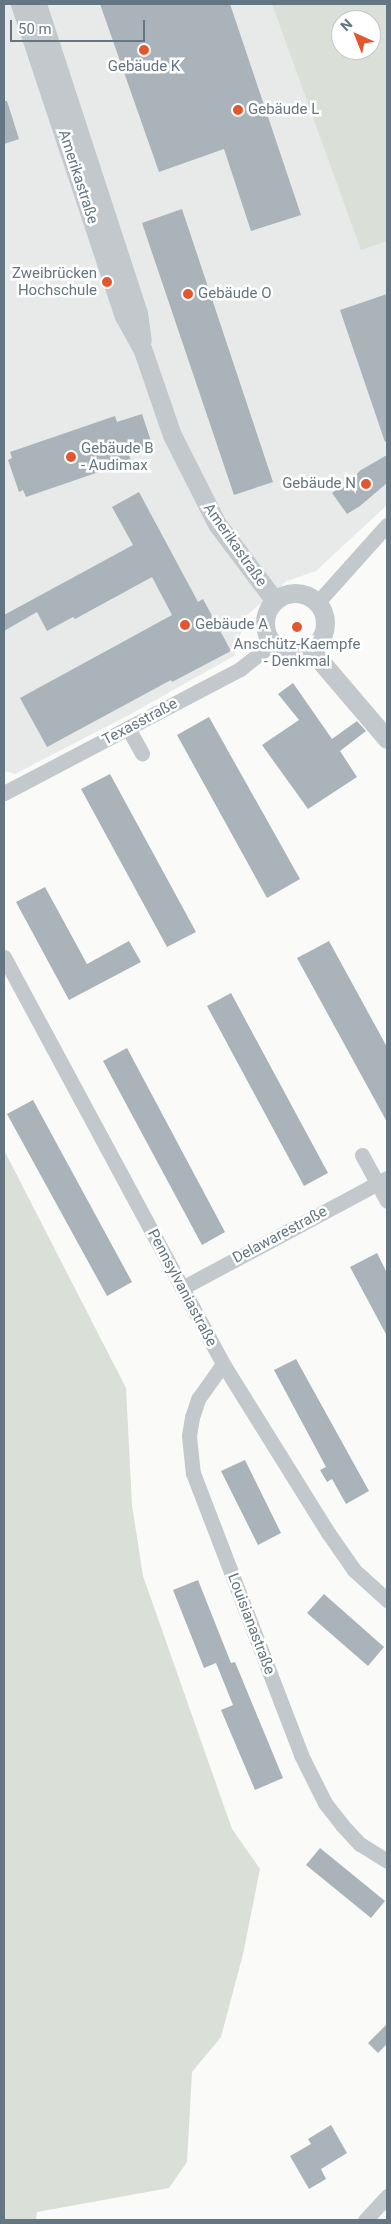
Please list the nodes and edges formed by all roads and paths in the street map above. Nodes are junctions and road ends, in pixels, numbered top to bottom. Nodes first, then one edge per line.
1 (20, 4) edge
2 (37, 4) edge
3 (142, 348) junction
4 (387, 525) edge
5 (275, 601) junction
6 (317, 603) junction
7 (273, 644) junction
8 (310, 650) junction
9 (128, 728) junction
10 (387, 739) edge
11 (142, 753) dead end
12 (4, 794) edge
13 (4, 957) edge
14 (362, 1155) dead end
15 (382, 1180) edge
16 (387, 1201) edge
17 (182, 1288) junction
18 (223, 1364) junction
19 (387, 1600) edge
20 (387, 1861) edge
21 (387, 2196) edge
22 (365, 2220) edge

1 - 3 street, Amerikastraße
2 - 3 street, Amerikastraße
3 - 5 street, Amerikastraße
4 - 6 street
5 - 6 street
5 - 7 street
6 - 8 street
7 - 8 street
7 - 9 street, Texasstraße
8 - 10 street
9 - 11 street
9 - 12 street, Texasstraße
13 - 17 street, Pennsylvaniastraße
14 - 15 street
15 - 16 street
15 - 17 street, Delawarestraße
17 - 18 street, Pennsylvaniastraße
18 - 19 street, Pennsylvaniastraße
18 - 20 street, Louisianastraße
21 - 22 street

